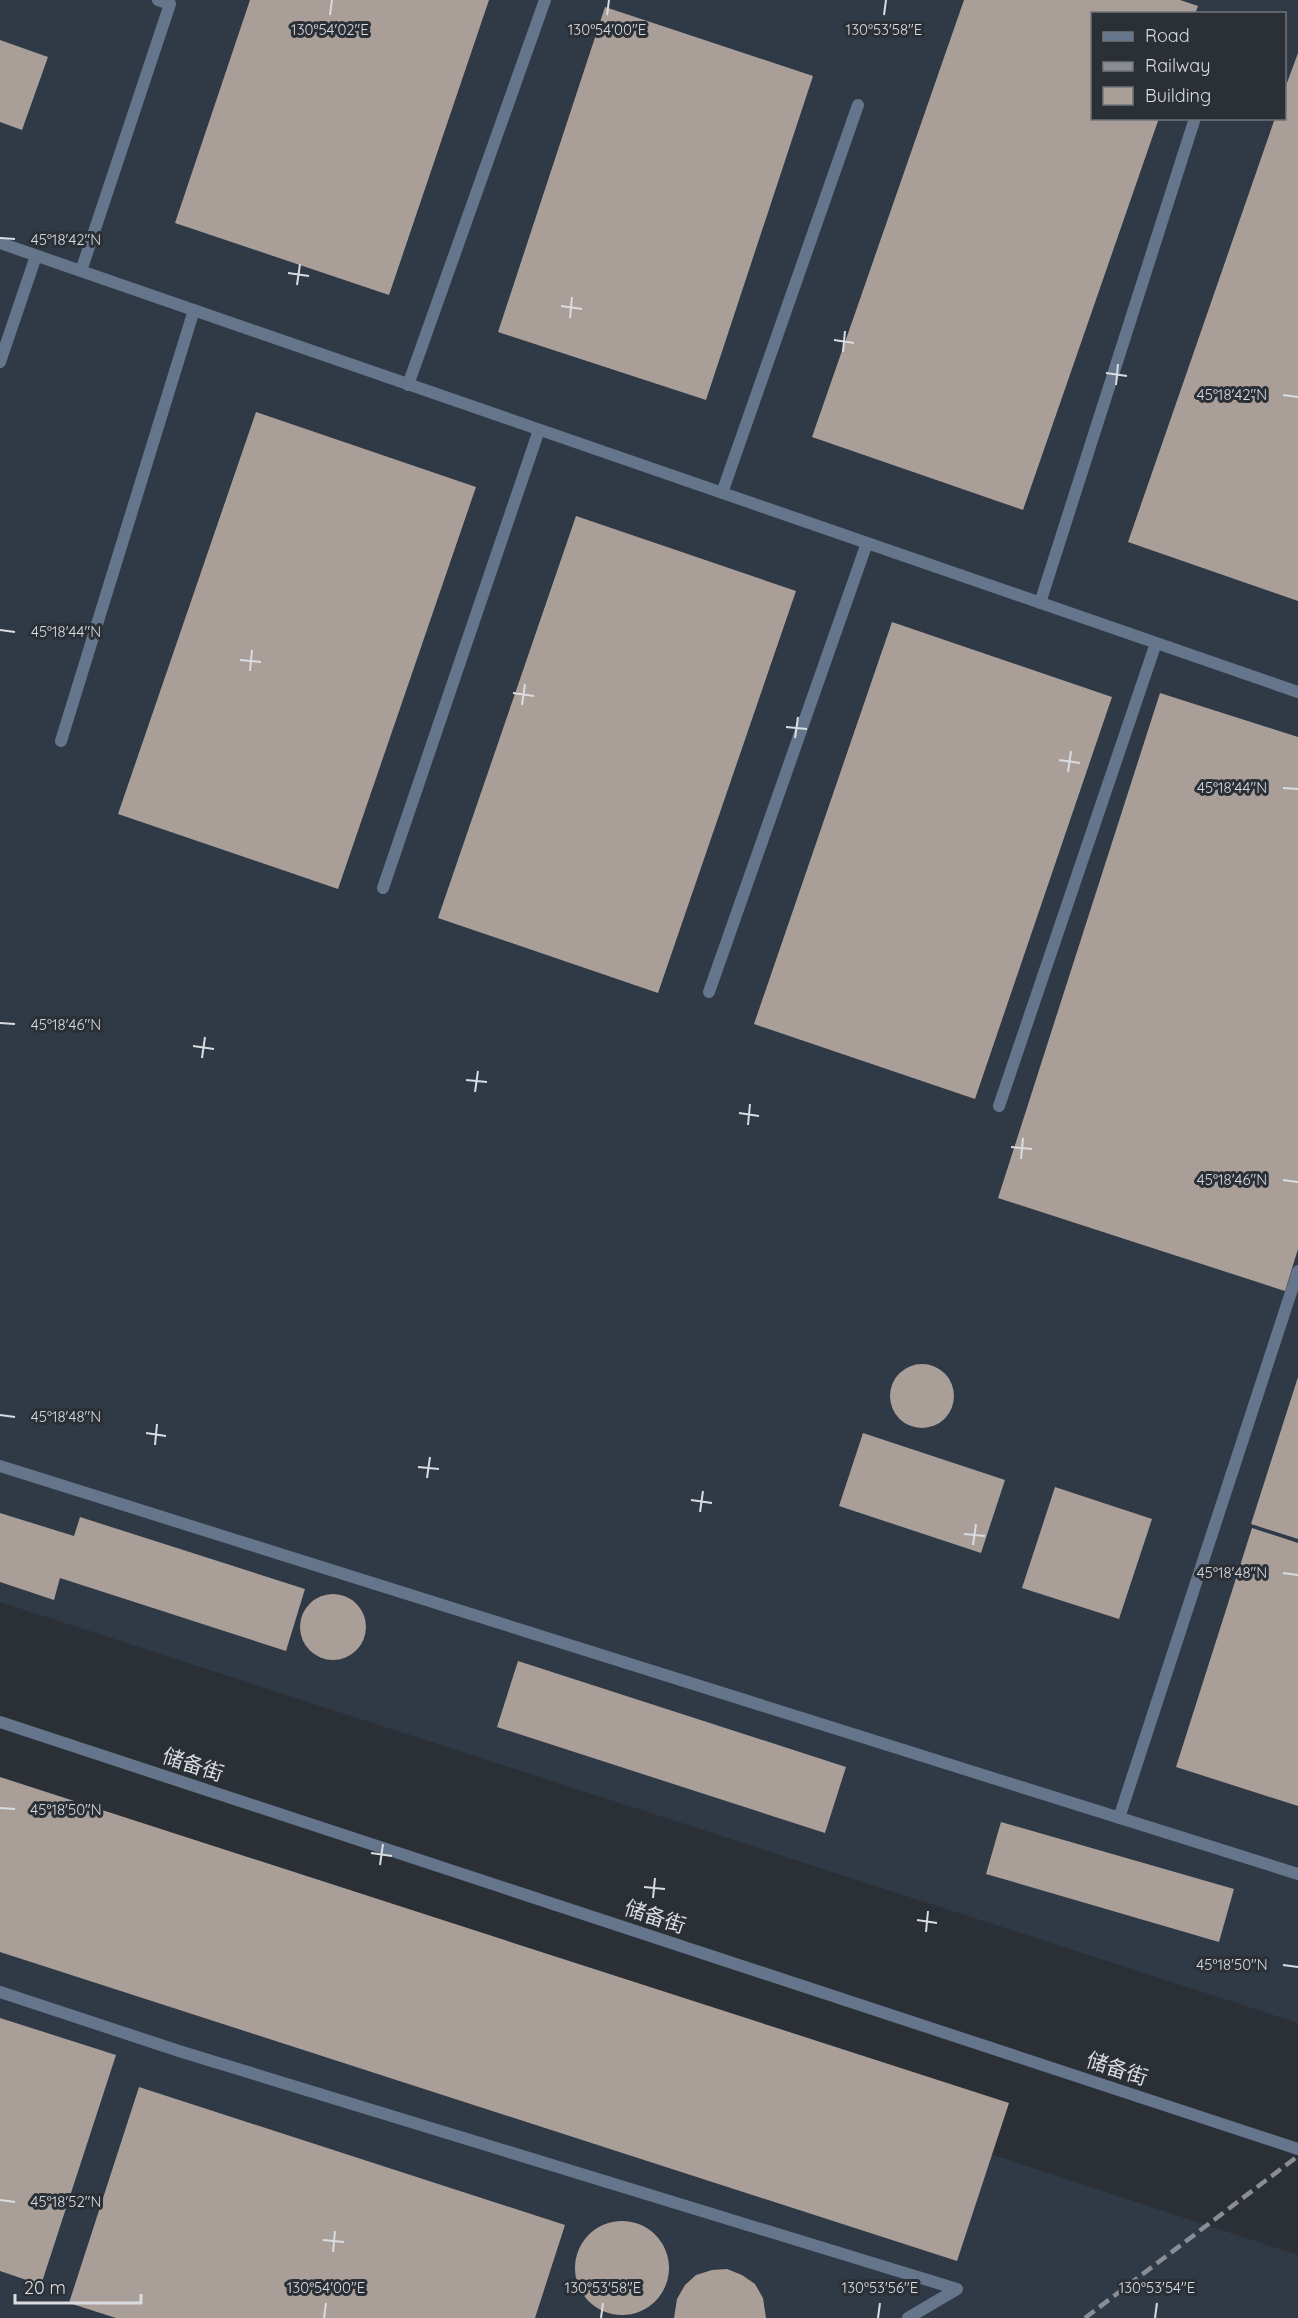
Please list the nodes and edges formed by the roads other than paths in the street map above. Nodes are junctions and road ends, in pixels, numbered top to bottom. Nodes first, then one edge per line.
1 (158, 0) edge
2 (545, 0) edge
3 (858, 105) dead end
4 (1194, 120) edge
5 (0, 243) edge
6 (36, 256) junction
7 (81, 271) junction
8 (194, 310) junction
9 (0, 362) edge
10 (408, 385) junction
11 (539, 430) junction
12 (722, 492) junction
13 (867, 543) junction
14 (1040, 603) junction
15 (1156, 643) junction
16 (1298, 692) edge
17 (61, 741) dead end
18 (383, 888) dead end
19 (709, 992) dead end
20 (999, 1106) dead end
21 (1298, 1271) edge
22 (0, 1466) edge
23 (0, 1722) edge
24 (1119, 1818) junction
25 (1298, 1875) edge
26 (0, 1992) edge
27 (1298, 2150) edge
28 (908, 2318) edge

1 - 7 street
2 - 10 street
3 - 12 street
4 - 14 street
5 - 6 street
6 - 7 street
6 - 9 street
7 - 8 street
8 - 10 street
8 - 17 street
10 - 11 street
11 - 12 street
11 - 18 street
12 - 13 street
13 - 14 street
13 - 19 street
14 - 15 street
15 - 16 street
15 - 20 street
21 - 24 street
22 - 24 street
23 - 27 street, 储备街
24 - 25 street
26 - 28 street

